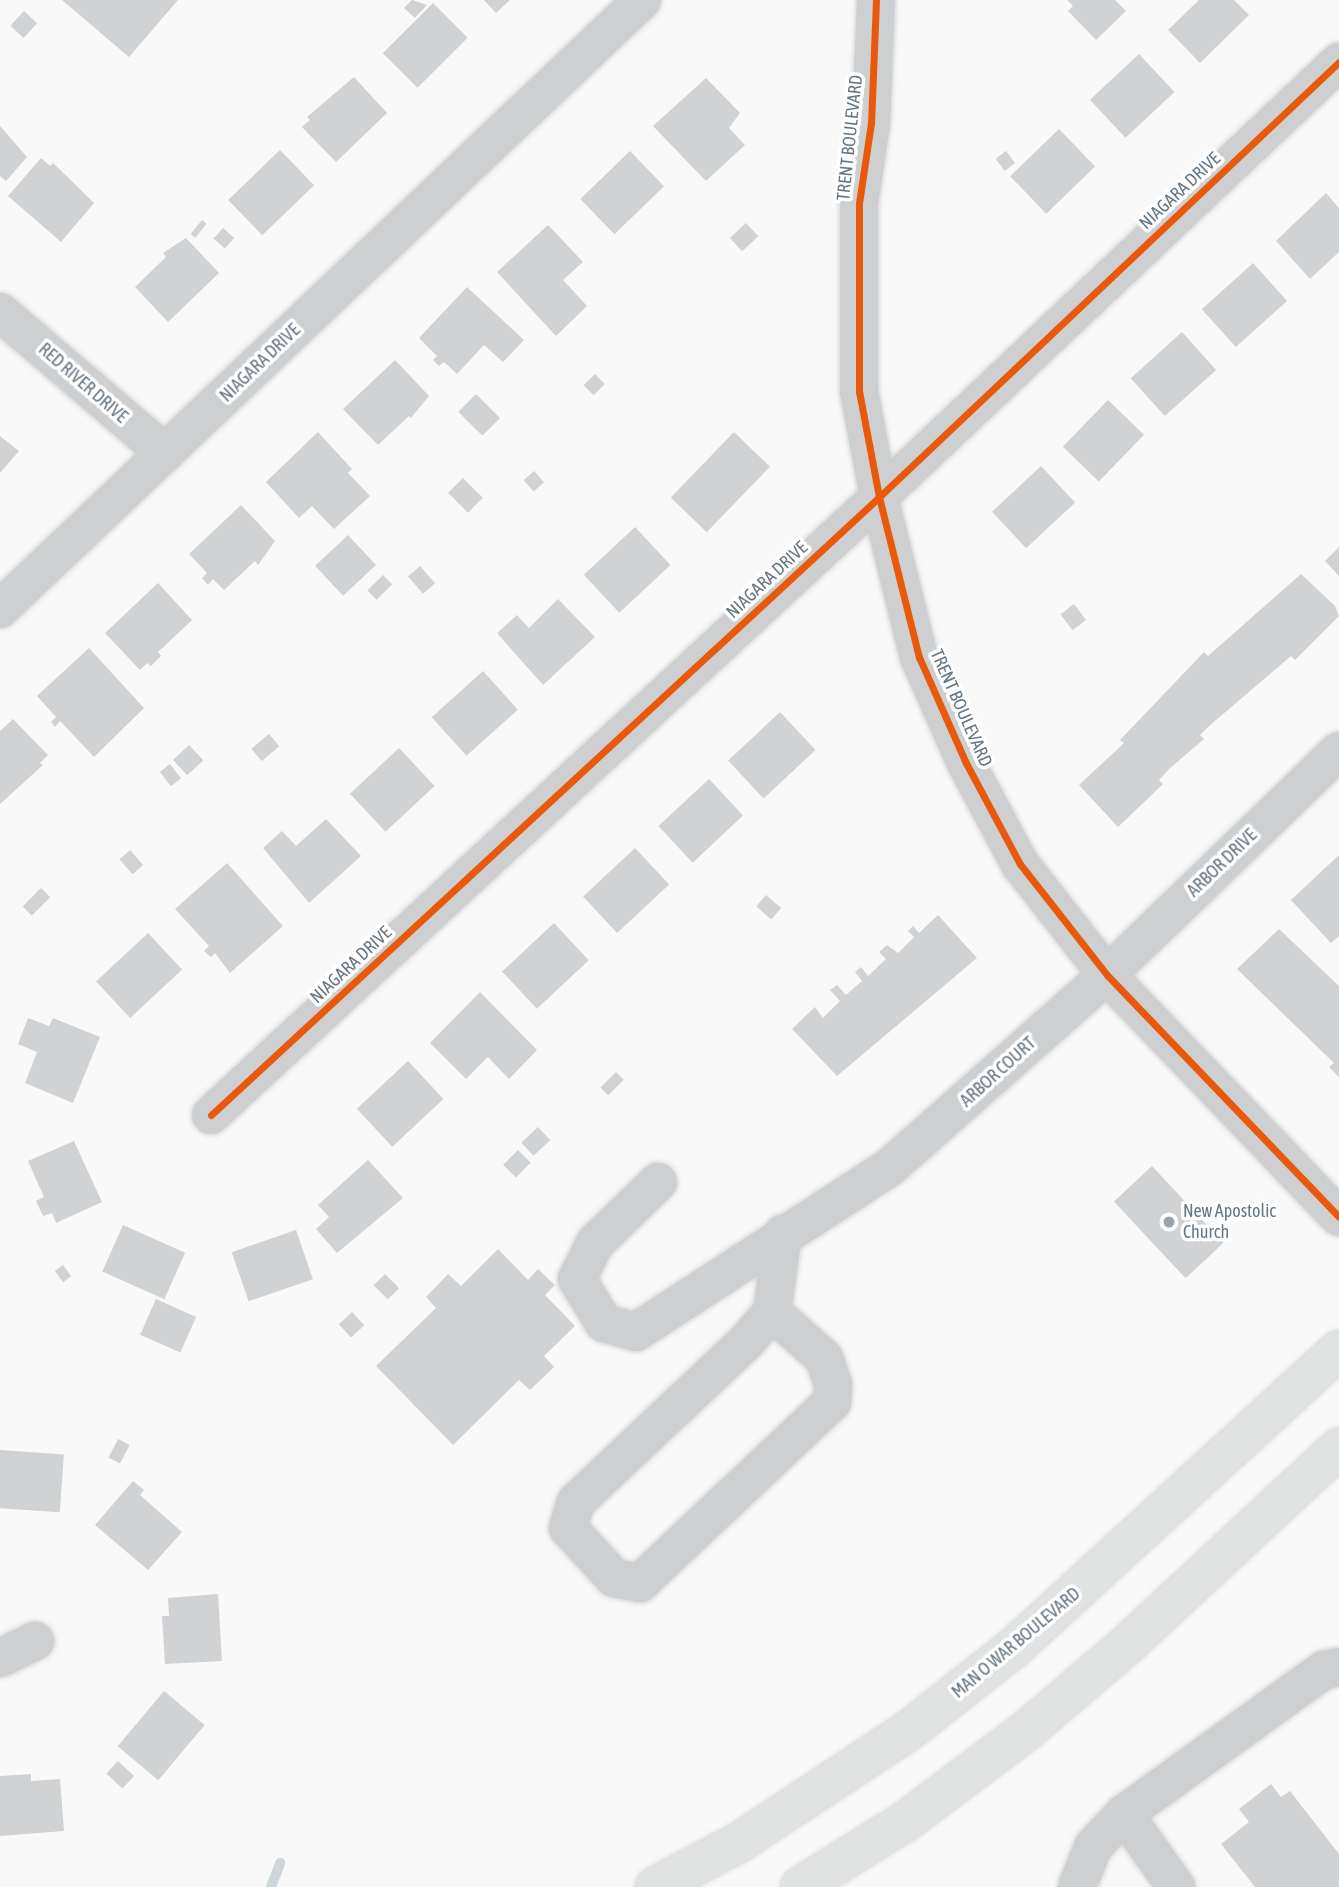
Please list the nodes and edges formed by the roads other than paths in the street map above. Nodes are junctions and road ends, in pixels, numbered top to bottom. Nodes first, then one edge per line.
1 (642, 0) edge
2 (876, 0) edge
3 (1339, 62) edge
4 (0, 312) edge
5 (165, 453) junction
6 (879, 497) junction
7 (0, 609) edge
8 (1339, 751) edge
9 (1107, 975) junction
10 (211, 1115) dead end
11 (658, 1182) dead end
12 (1339, 1217) edge
13 (783, 1234) junction
14 (772, 1312) junction
15 (1339, 1350) edge
16 (1339, 1448) edge
17 (35, 1641) dead end
18 (0, 1658) edge
19 (1339, 1667) edge
20 (1124, 1814) junction
21 (655, 1887) edge
22 (800, 1887) edge
23 (1077, 1887) edge
24 (1176, 1887) edge

1 - 5 street, NIAGARA DRIVE
2 - 6 street, TRENT BOULEVARD
3 - 6 street, NIAGARA DRIVE
4 - 5 street, RED RIVER DRIVE
5 - 7 street, NIAGARA DRIVE
6 - 9 street, TRENT BOULEVARD
6 - 10 street, NIAGARA DRIVE
8 - 9 street, ARBOR DRIVE
9 - 12 street, TRENT BOULEVARD
9 - 13 street, ARBOR COURT
11 - 13 street, ARBOR COURT
13 - 14 street
14 - 14 street
15 - 21 main road, MAN O WAR BOULEVARD
16 - 22 main road
17 - 18 street
19 - 20 street
20 - 23 street
20 - 24 street

